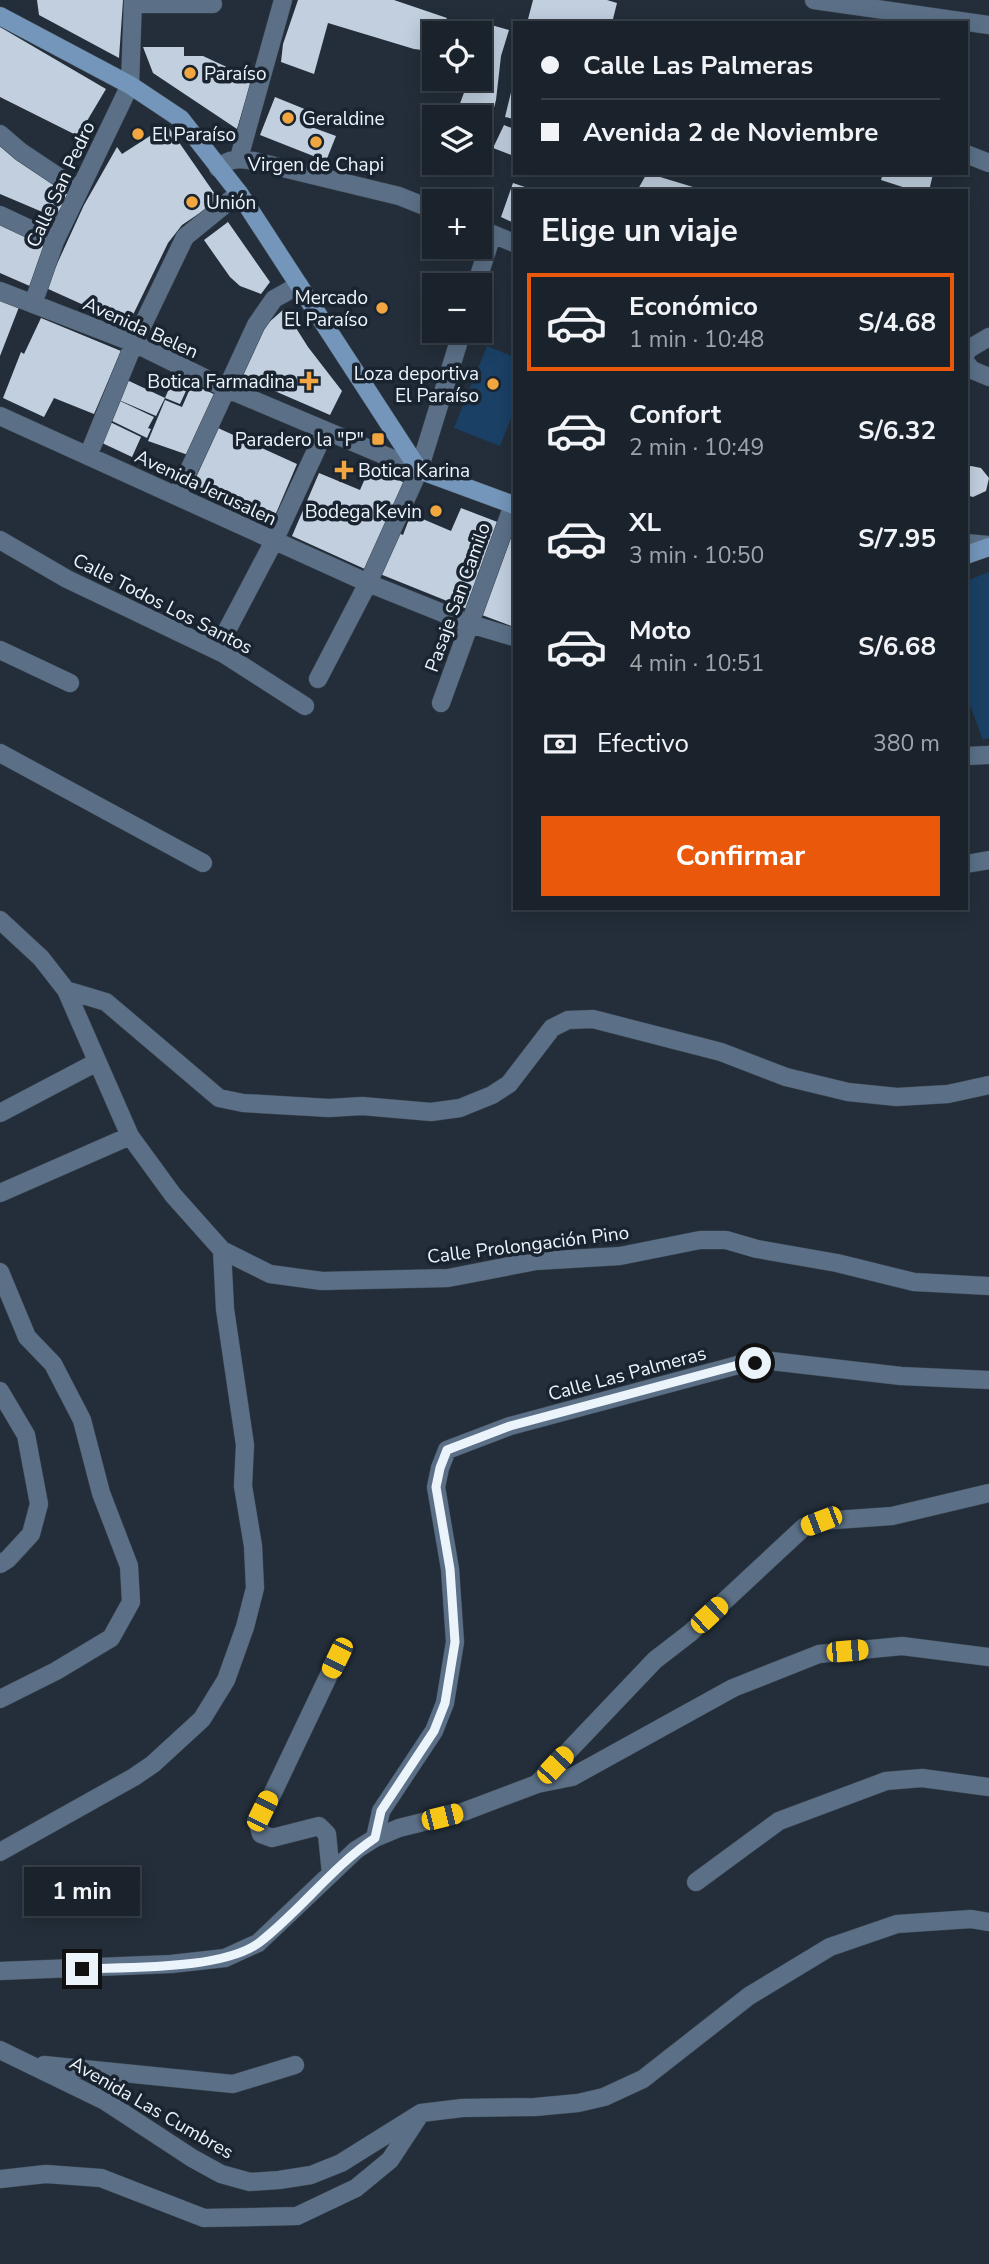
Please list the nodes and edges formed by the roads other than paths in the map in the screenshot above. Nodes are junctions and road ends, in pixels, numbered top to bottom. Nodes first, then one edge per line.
1 (283, 0) edge
2 (814, 0) edge
3 (133, 2) edge
4 (213, 4) dead end
5 (0, 16) edge
6 (925, 19) edge
7 (946, 21) edge
8 (968, 23) edge
9 (989, 25) edge
10 (130, 85) junction
11 (0, 134) edge
12 (968, 154) edge
13 (239, 158) junction
14 (989, 163) edge
15 (218, 168) junction
16 (78, 190) junction
17 (239, 193) junction
18 (422, 205) edge
19 (0, 215) edge
20 (492, 234) edge
21 (55, 241) junction
22 (513, 243) edge
23 (299, 285) junction
24 (0, 291) edge
25 (33, 304) junction
26 (989, 337) edge
27 (134, 343) junction
28 (458, 343) edge
29 (968, 349) edge
30 (968, 365) edge
31 (989, 377) edge
32 (225, 388) junction
33 (0, 416) edge
34 (325, 431) junction
35 (88, 456) junction
36 (419, 470) junction
37 (177, 496) junction
38 (513, 505) edge
39 (513, 508) edge
40 (0, 540) edge
41 (274, 541) junction
42 (968, 543) edge
43 (989, 546) edge
44 (968, 554) edge
45 (368, 583) junction
46 (470, 624) junction
47 (225, 634) dead end
48 (513, 637) edge
49 (0, 650) edge
50 (318, 679) dead end
51 (70, 683) dead end
52 (441, 704) dead end
53 (304, 706) dead end
54 (0, 753) edge
55 (989, 755) edge
56 (968, 756) edge
57 (989, 860) edge
58 (203, 863) dead end
59 (968, 864) edge
60 (0, 920) edge
61 (66, 990) junction
62 (97, 1062) junction
63 (989, 1085) edge
64 (0, 1113) edge
65 (130, 1136) junction
66 (0, 1193) edge
67 (222, 1250) junction
68 (0, 1272) edge
69 (989, 1286) edge
70 (989, 1380) edge
71 (0, 1391) edge
72 (989, 1493) edge
73 (0, 1564) edge
74 (989, 1657) edge
75 (337, 1658) dead end
76 (0, 1699) edge
77 (537, 1784) junction
78 (989, 1787) edge
79 (375, 1838) junction
80 (0, 1852) edge
81 (331, 1874) junction
82 (696, 1882) dead end
83 (989, 1922) edge
84 (0, 1971) edge
85 (0, 2050) edge
86 (30, 2063) junction
87 (295, 2065) dead end
88 (421, 2113) junction
89 (0, 2179) edge

1 - 13 street
2 - 6 street
3 - 4 street
3 - 10 street
5 - 10 street
6 - 7 street
8 - 9 street
10 - 15 street
10 - 16 street, Calle San Pedro
11 - 16 street
12 - 14 street
13 - 15 street
13 - 18 street
15 - 17 street
16 - 21 street, Calle San Pedro
17 - 23 street
17 - 27 street
19 - 21 street
20 - 22 street
21 - 25 street, Calle San Pedro
23 - 32 street
23 - 36 street
24 - 25 street, Avenida Belen
25 - 27 street, Avenida Belen
26 - 29 street
27 - 32 street, Avenida Belen
27 - 35 street
28 - 36 street
30 - 31 street
32 - 34 street, Avenida Belen
32 - 37 street
33 - 35 street, Avenida Jerusalen
34 - 36 street, Avenida Belen
34 - 41 street
35 - 37 street, Avenida Jerusalen
36 - 38 street
36 - 45 street
37 - 41 street, Avenida Jerusalen
39 - 46 street, Pasaje San Camilo
40 - 53 street, Calle Todos Los Santos
41 - 45 street, Avenida Jerusalen
41 - 47 street
42 - 43 street
43 - 44 street
45 - 46 street, Avenida Jerusalen
45 - 50 street
46 - 48 street, Avenida Jerusalen
46 - 52 street, Pasaje San Camilo
49 - 51 street
54 - 58 street
55 - 56 street
57 - 59 street
60 - 61 street, Calle Prolongación Pino
61 - 62 street, Calle Prolongación Pino
61 - 63 street
62 - 64 street
62 - 65 street, Calle Prolongación Pino
65 - 66 street
65 - 67 street, Calle Prolongación Pino
67 - 69 street, Calle Prolongación Pino
67 - 80 street
68 - 76 street
70 - 79 street, Calle Las Palmeras
71 - 73 street
72 - 77 street
74 - 77 street
75 - 81 street
77 - 79 street
78 - 82 street
79 - 81 street
81 - 84 street
83 - 88 street, Avenida Las Cumbres
85 - 86 street, Avenida Las Cumbres
86 - 87 street
86 - 88 street, Avenida Las Cumbres
88 - 89 street

